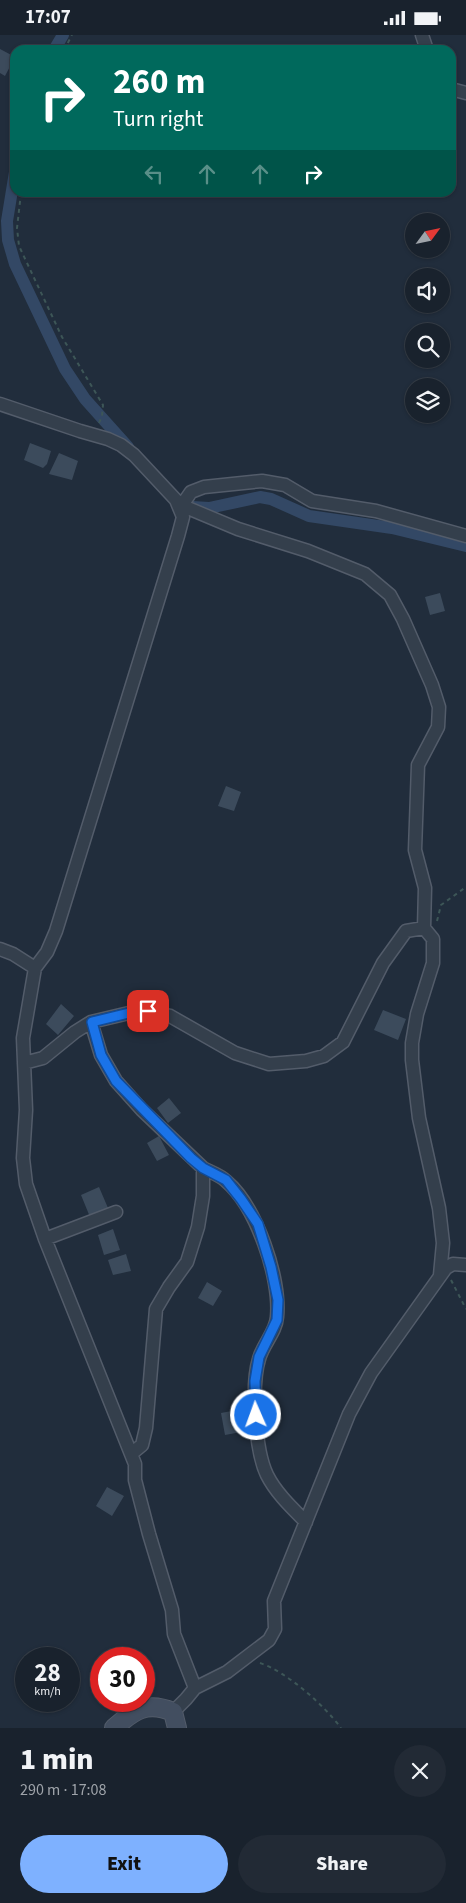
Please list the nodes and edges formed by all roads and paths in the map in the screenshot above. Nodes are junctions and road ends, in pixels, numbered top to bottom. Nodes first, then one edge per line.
1 (21, 197) edge
2 (0, 404) edge
3 (99, 425) dead end
4 (185, 502) junction
5 (466, 536) edge
6 (466, 887) edge
7 (424, 928) junction
8 (433, 939) junction
9 (0, 949) edge
10 (35, 968) junction
11 (92, 1022) junction
12 (24, 1063) junction
13 (203, 1168) junction
14 (116, 1213) dead end
15 (45, 1239) junction
16 (466, 1265) edge
17 (443, 1272) junction
18 (466, 1309) edge
19 (131, 1454) junction
20 (306, 1522) junction
21 (246, 1658) junction
22 (195, 1688) junction
23 (175, 1720) edge
24 (114, 1728) edge
25 (341, 1728) edge

1 - 3 path
2 - 4 street
4 - 5 street
4 - 7 street
4 - 10 street
6 - 8 path
7 - 8 street
7 - 11 street
8 - 17 street
9 - 10 street
10 - 12 street
11 - 12 street
11 - 13 street
12 - 15 street
13 - 19 street
13 - 20 street
14 - 15 street
15 - 19 street
16 - 17 street
17 - 18 path
17 - 20 street
19 - 22 street
20 - 21 street
21 - 22 street
21 - 25 path
22 - 23 street
23 - 24 main road

